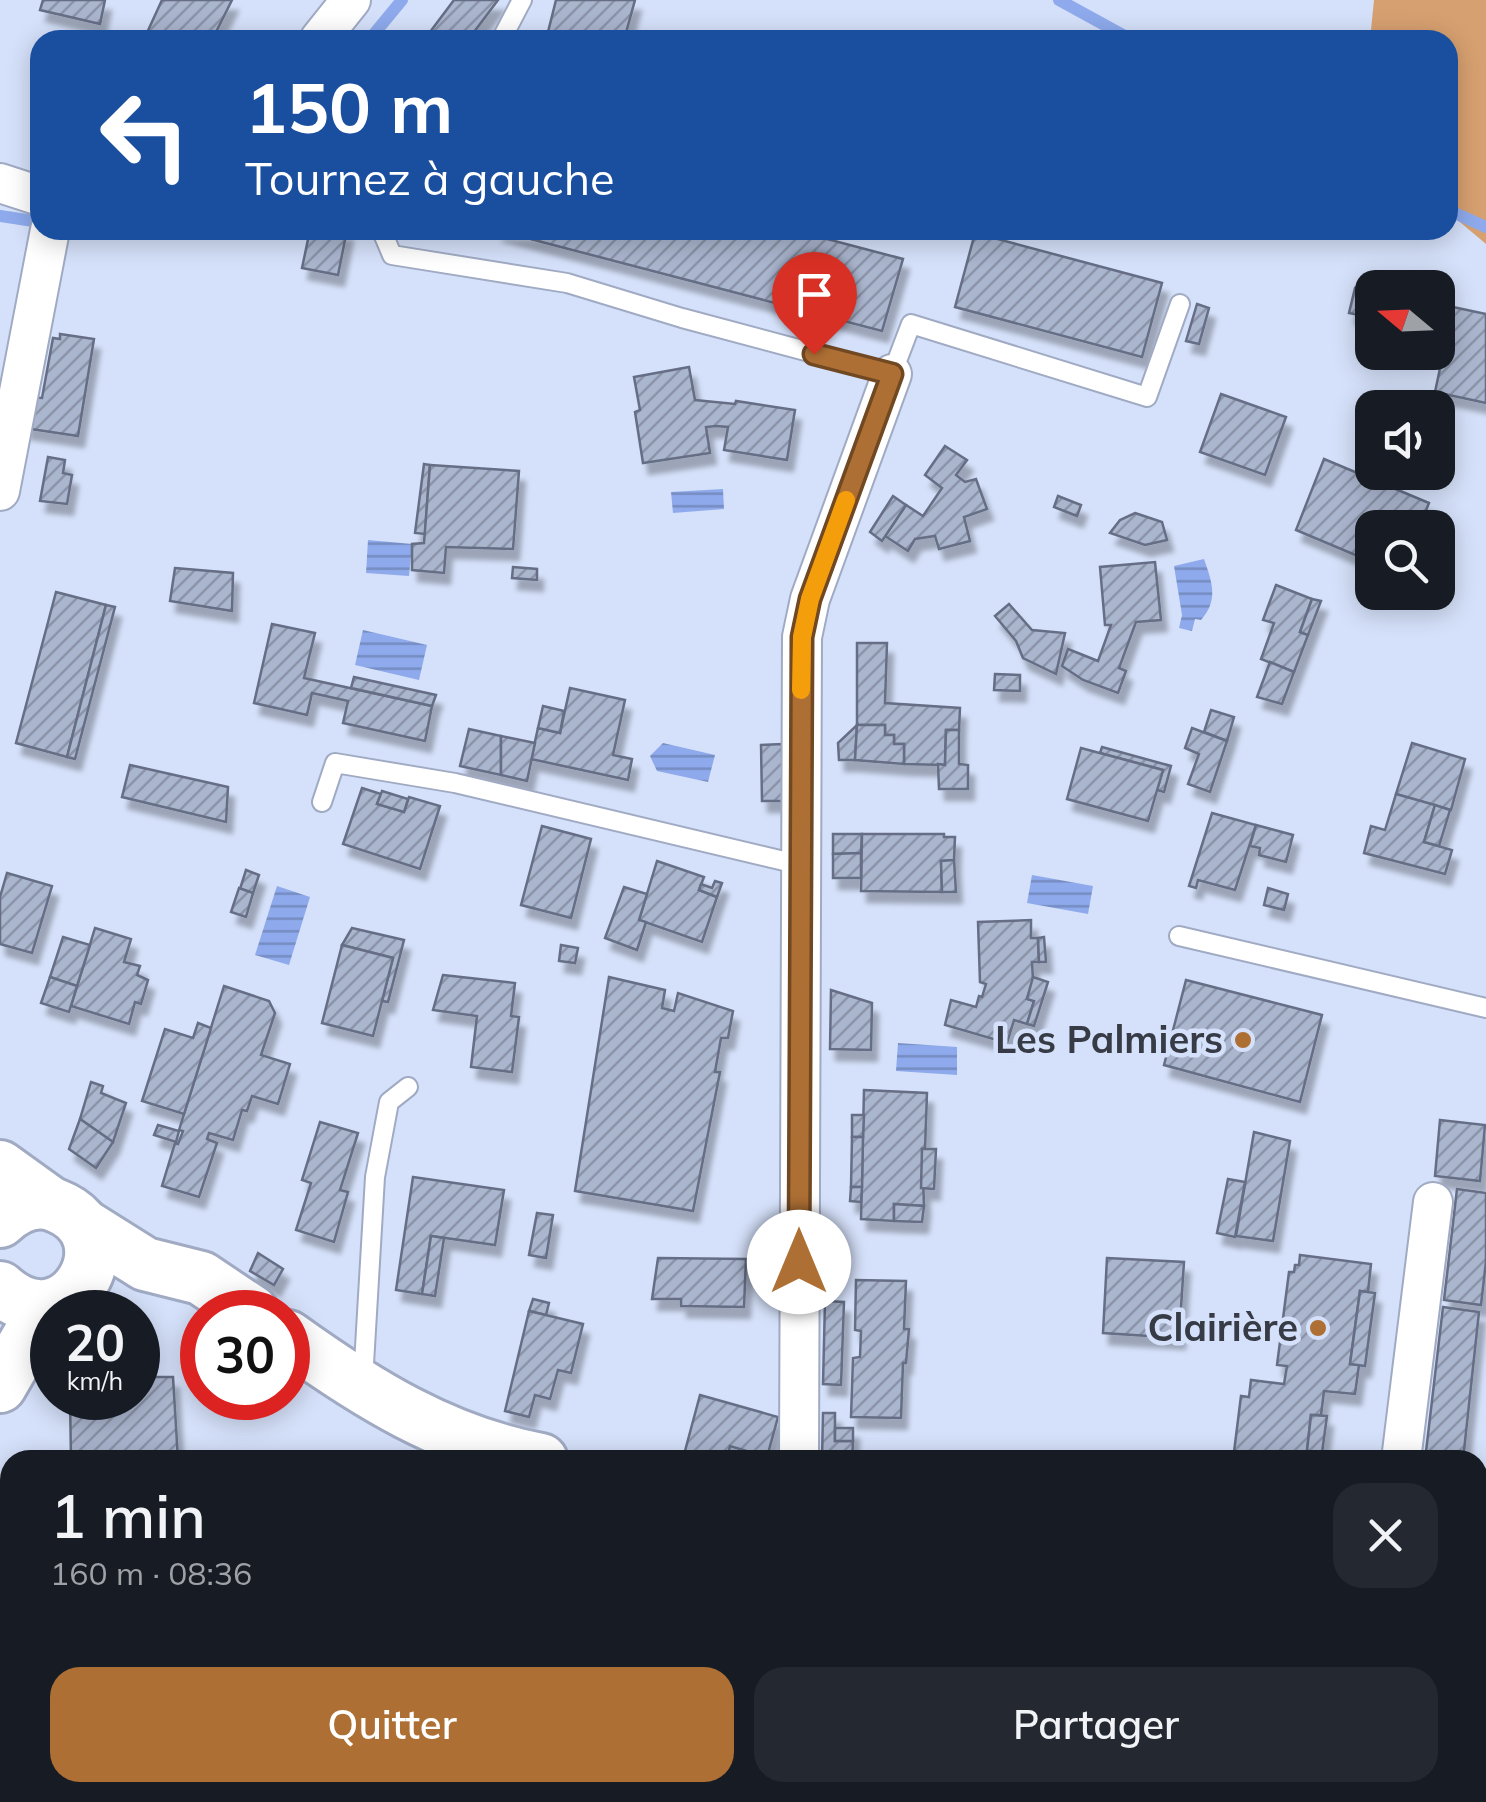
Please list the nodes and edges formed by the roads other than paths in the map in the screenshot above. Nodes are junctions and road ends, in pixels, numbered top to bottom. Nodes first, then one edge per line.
1 (352, 0) edge
2 (522, 0) edge
3 (327, 30) edge
4 (506, 30) edge
5 (0, 183) edge
6 (30, 193) edge
7 (48, 240) edge
8 (386, 240) edge
9 (1180, 304) dead end
10 (892, 374) junction
11 (0, 491) edge
12 (322, 802) dead end
13 (800, 864) junction
14 (1179, 936) dead end
15 (1486, 1008) edge
16 (408, 1087) dead end
17 (0, 1168) edge
18 (1433, 1202) dead end
19 (66, 1214) junction
20 (0, 1221) edge
21 (145, 1264) junction
22 (0, 1288) edge
23 (74, 1290) edge
24 (82, 1290) edge
25 (219, 1290) edge
26 (30, 1305) edge
27 (30, 1334) edge
28 (310, 1352) edge
29 (0, 1386) edge
30 (362, 1390) junction
31 (499, 1450) edge
32 (798, 1450) edge
33 (1402, 1450) edge
34 (0, 1576) edge
35 (0, 1606) edge

1 - 3 street
2 - 4 lane
5 - 6 street
7 - 11 street
8 - 10 lane
9 - 10 lane
10 - 13 street
12 - 13 lane
13 - 32 street
14 - 15 lane
16 - 30 lane
17 - 19 main road
18 - 33 street
19 - 20 main road
19 - 21 main road
19 - 23 main road
21 - 24 main road
21 - 25 main road
22 - 26 main road
27 - 29 main road
28 - 30 main road
30 - 31 main road
34 - 35 main road

